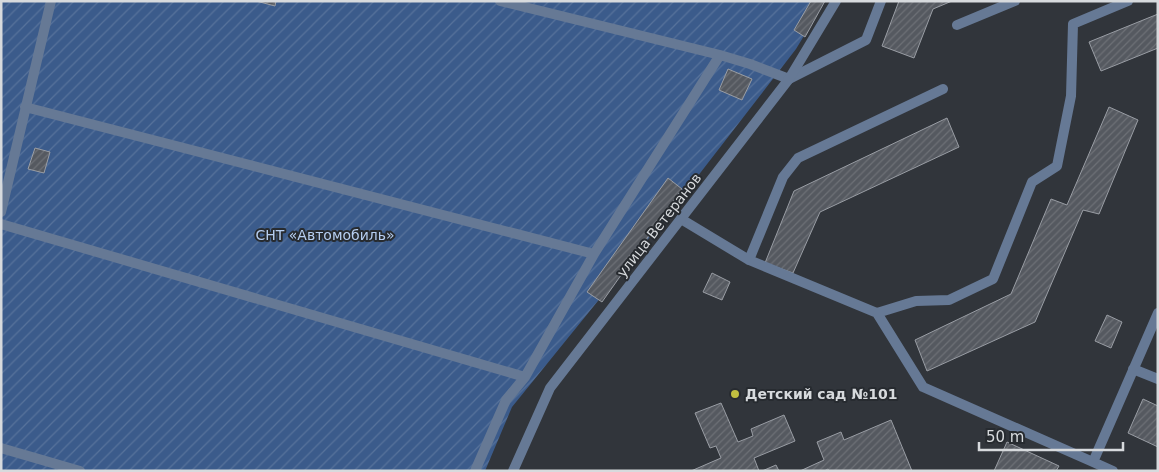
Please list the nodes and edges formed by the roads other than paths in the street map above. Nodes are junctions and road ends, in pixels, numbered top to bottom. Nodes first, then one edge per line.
1 (51, 1) edge
2 (500, 1) edge
3 (836, 1) edge
4 (881, 1) edge
5 (1015, 1) edge
6 (1128, 1) edge
7 (1107, 5) edge
8 (957, 25) dead end
9 (720, 55) junction
10 (789, 79) junction
11 (944, 89) dead end
12 (25, 107) junction
13 (1, 212) edge
14 (681, 219) junction
15 (1, 224) edge
16 (594, 254) junction
17 (748, 260) junction
18 (877, 313) junction
19 (1158, 313) edge
20 (1133, 369) junction
21 (525, 377) junction
22 (1158, 379) edge
23 (1, 448) edge
24 (1093, 462) junction
25 (80, 471) edge
26 (475, 471) edge
27 (513, 471) edge
28 (1113, 471) edge

1 - 12 street
2 - 9 street
3 - 10 street, улица Ветеранов
4 - 10 street
5 - 8 street
6 - 7 street
7 - 18 street
9 - 10 street
9 - 16 street
10 - 14 street, улица Ветеранов
11 - 17 street
12 - 13 street
12 - 16 street
14 - 17 street
14 - 27 street, улица Ветеранов
15 - 21 street
16 - 21 street
17 - 18 street
18 - 24 street
19 - 20 street
20 - 22 street
20 - 24 street
21 - 26 street
23 - 25 street
24 - 28 street

